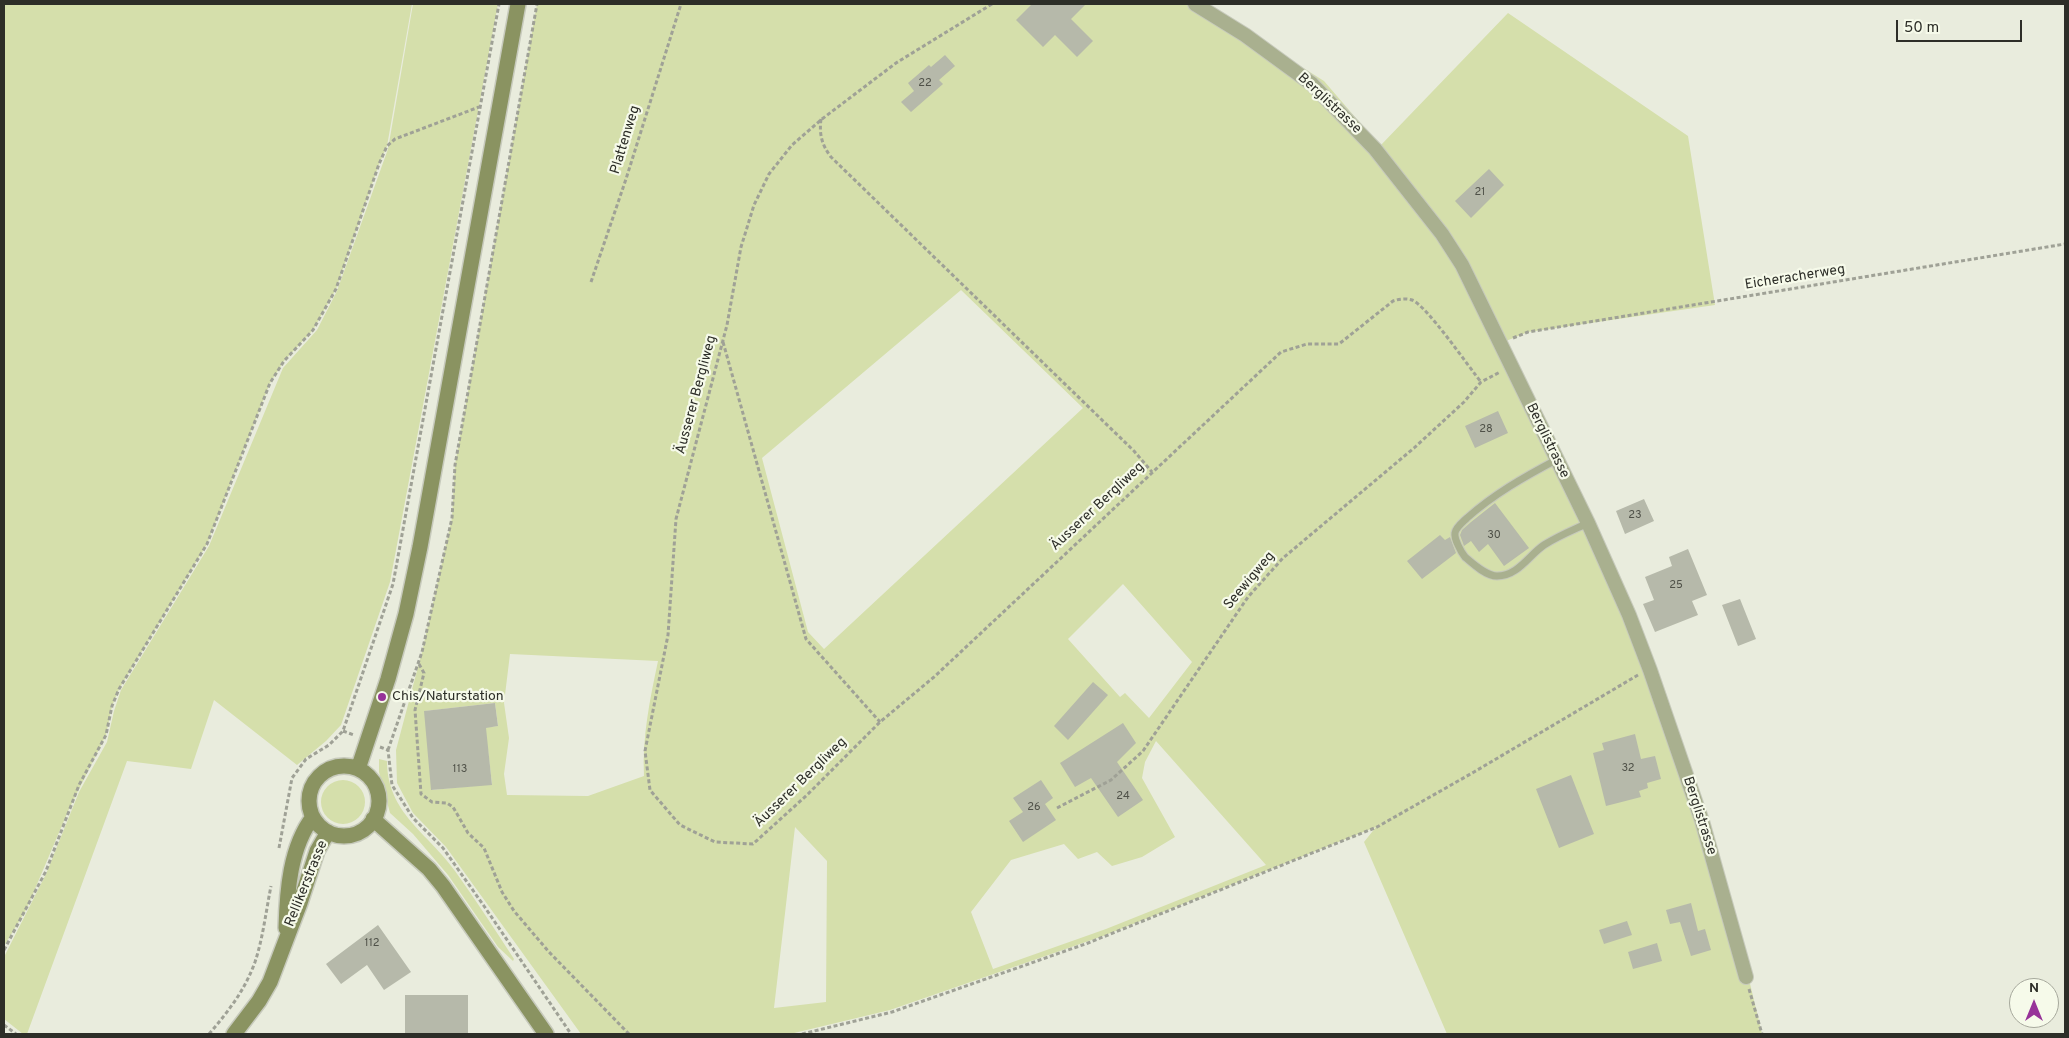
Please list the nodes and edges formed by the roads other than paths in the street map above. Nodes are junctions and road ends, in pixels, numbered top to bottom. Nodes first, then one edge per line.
1 (518, 4) edge
2 (1195, 4) edge
3 (1556, 460) junction
4 (1588, 523) junction
5 (358, 769) junction
6 (313, 817) junction
7 (373, 819) junction
8 (328, 832) junction
9 (286, 937) junction
10 (1746, 977) road end
11 (234, 1034) edge
12 (546, 1034) edge

1 - 5 main road
2 - 3 street, Berglistrasse
3 - 4 street, Berglistrasse
3 - 4 lane
4 - 10 street, Berglistrasse
5 - 6 main road
5 - 7 main road
6 - 8 main road
6 - 9 main road, Rellikerstrasse
7 - 8 main road
7 - 12 main road
8 - 9 main road, Rellikerstrasse
9 - 11 main road, Rellikerstrasse

